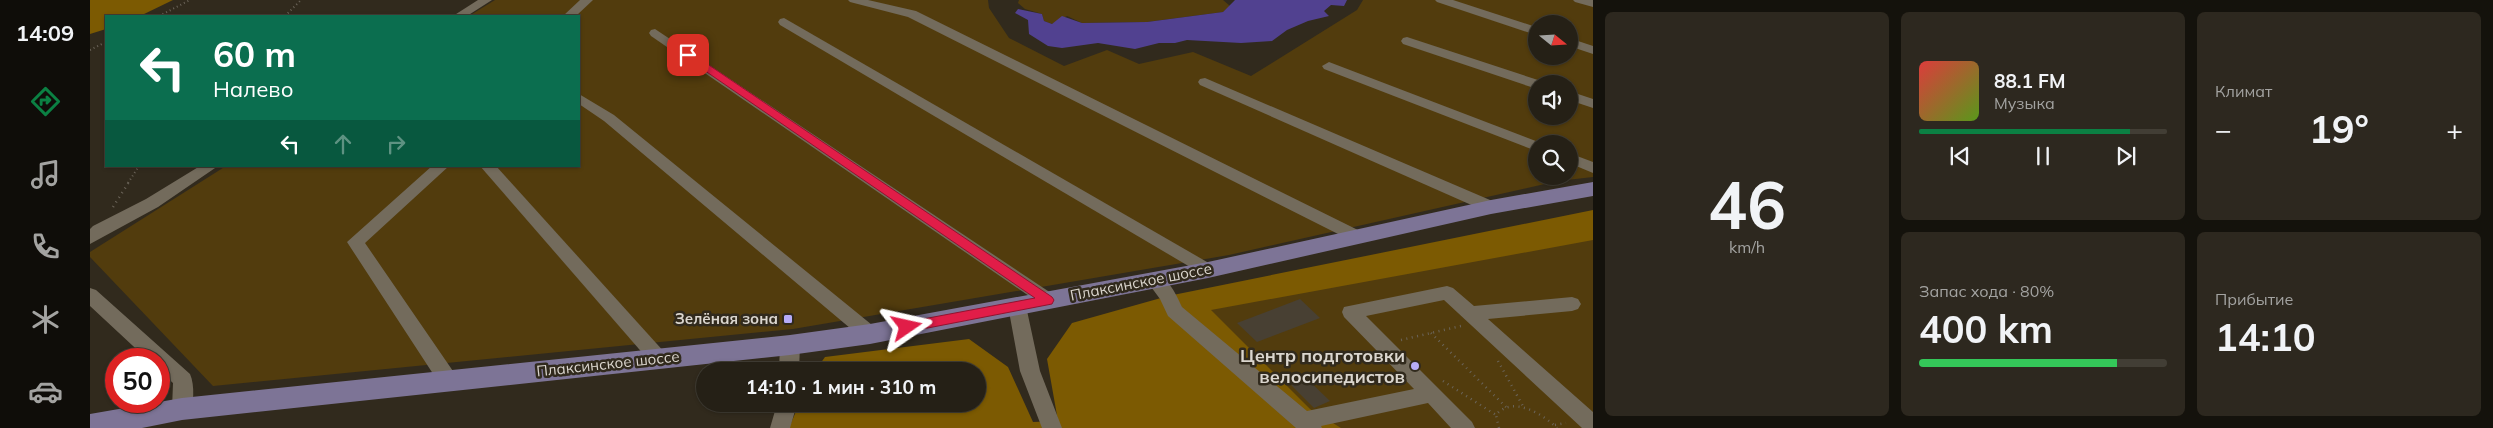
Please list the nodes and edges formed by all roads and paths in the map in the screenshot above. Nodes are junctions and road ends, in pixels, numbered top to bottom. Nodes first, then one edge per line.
1 (190, 0) edge
2 (301, 0) edge
3 (486, 0) edge
4 (587, 0) edge
5 (854, 0) edge
6 (1441, 0) edge
7 (1579, 0) edge
8 (1593, 4) edge
9 (161, 15) edge
10 (286, 15) edge
11 (461, 15) edge
12 (570, 15) edge
13 (784, 22) dead end
14 (1528, 28) edge
15 (655, 33) dead end
16 (1407, 40) dead end
17 (105, 42) edge
18 (1578, 45) edge
19 (90, 50) edge
20 (1593, 50) edge
21 (1329, 66) dead end
22 (1528, 81) edge
23 (1205, 82) dead end
24 (580, 99) edge
25 (1578, 99) edge
26 (1593, 104) edge
27 (1528, 143) edge
28 (1578, 162) edge
29 (137, 167) edge
30 (210, 167) edge
31 (441, 167) edge
32 (488, 167) edge
33 (1593, 168) edge
34 (1593, 189) edge
35 (1491, 207) junction
36 (94, 234) edge
37 (1358, 236) junction
38 (1208, 270) junction
39 (1155, 280) junction
40 (90, 295) edge
41 (1048, 300) junction
42 (1572, 304) dead end
43 (1017, 306) junction
44 (1468, 319) junction
45 (1431, 333) junction
46 (870, 334) junction
47 (1393, 342) dead end
48 (790, 345) junction
49 (660, 358) junction
50 (1497, 359) dead end
51 (789, 362) edge
52 (448, 380) junction
53 (1437, 387) junction
54 (1506, 407) junction
55 (1524, 408) junction
56 (182, 409) junction
57 (785, 412) edge
58 (1496, 415) junction
59 (1572, 421) dead end
60 (1306, 424) edge
61 (1593, 425) edge
62 (90, 426) edge
63 (1556, 427) edge
64 (780, 428) edge
65 (1052, 428) edge
66 (1465, 428) edge
67 (1499, 428) edge

1 - 9 path
2 - 10 path
3 - 11 street
4 - 12 street
5 - 37 street
6 - 14 street
7 - 8 street
13 - 38 street
15 - 41 street
16 - 22 street
17 - 19 path
18 - 20 street
21 - 27 street
23 - 35 street
24 - 46 street
25 - 26 street
28 - 33 street
29 - 36 path
30 - 36 street
31 - 52 street
32 - 49 street
34 - 35 main road, Плаксинское шоссе
35 - 37 main road, Плаксинское шоссе
37 - 38 main road, Плаксинское шоссе
38 - 39 main road, Плаксинское шоссе
39 - 41 main road, Плаксинское шоссе
39 - 60 street
40 - 56 street
41 - 43 main road, Плаксинское шоссе
42 - 44 street
43 - 46 main road, Плаксинское шоссе
43 - 65 street
44 - 45 path
44 - 53 street
44 - 61 street
45 - 47 path
45 - 54 path
46 - 48 main road, Плаксинское шоссе
48 - 49 main road, Плаксинское шоссе
48 - 51 street
49 - 52 main road, Плаксинское шоссе
50 - 55 path
52 - 56 main road, Плаксинское шоссе
53 - 58 path
53 - 60 street
53 - 66 street
54 - 55 path
54 - 58 path
55 - 63 path
56 - 62 main road, Плаксинское шоссе
57 - 64 street
58 - 67 path
59 - 63 path

